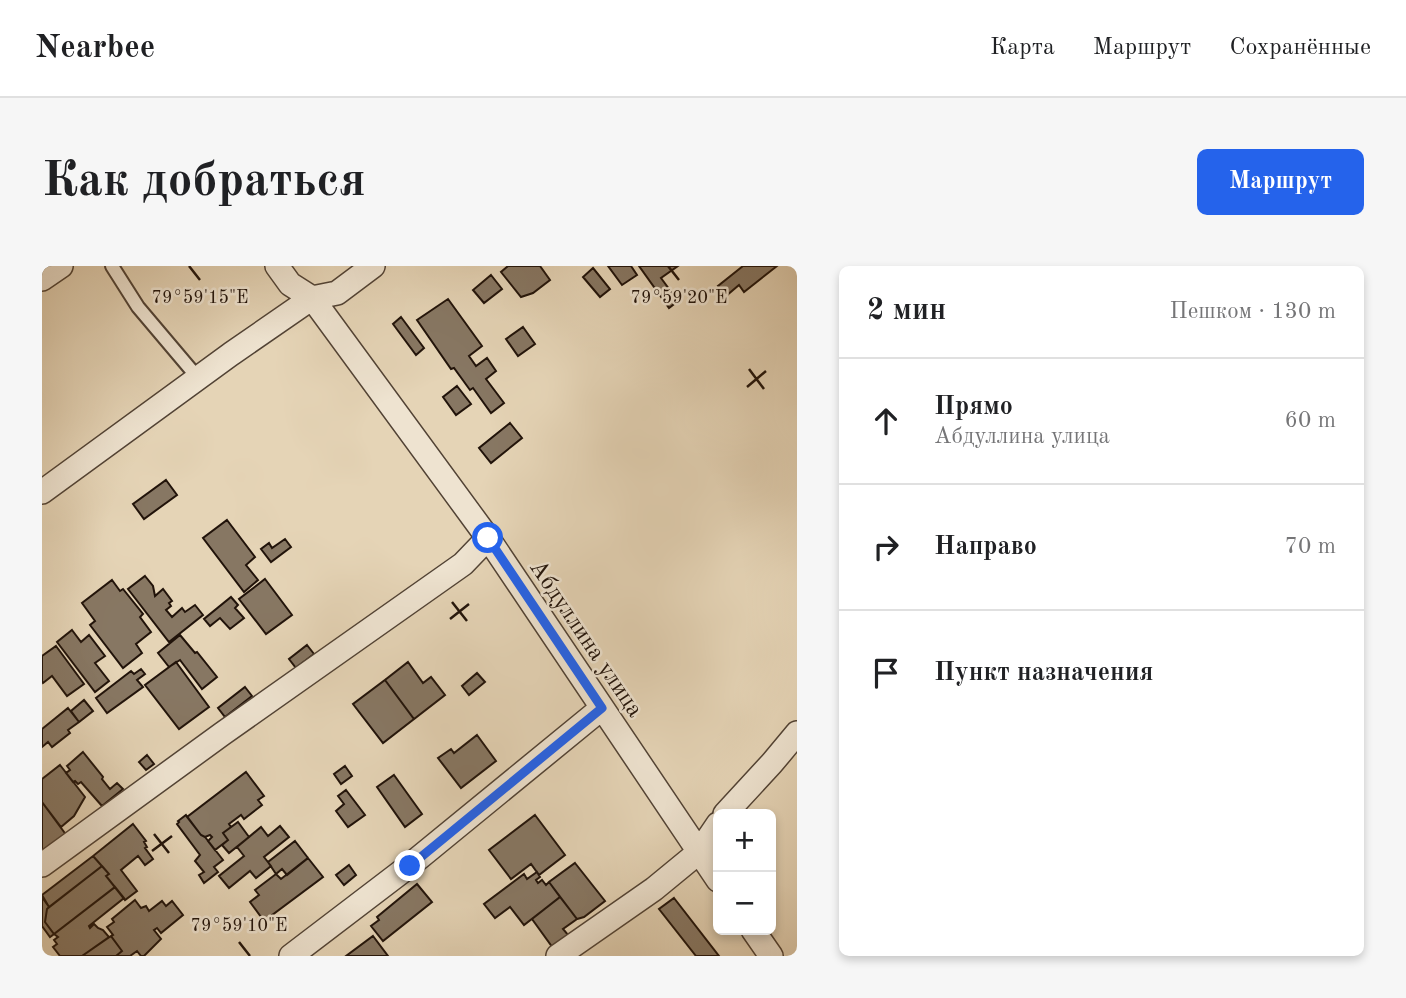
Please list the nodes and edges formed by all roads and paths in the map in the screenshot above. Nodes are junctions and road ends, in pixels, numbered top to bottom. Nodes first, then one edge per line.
1 (61, 266) edge
2 (112, 266) edge
3 (277, 266) edge
4 (373, 266) edge
5 (42, 279) edge
6 (312, 298) junction
7 (198, 379) junction
8 (42, 492) edge
9 (488, 538) junction
10 (602, 708) junction
11 (797, 733) edge
12 (730, 809) edge
13 (713, 831) edge
14 (699, 852) junction
15 (42, 865) edge
16 (713, 873) edge
17 (756, 935) edge
18 (291, 956) edge
19 (558, 956) edge
20 (771, 956) edge

1 - 5 street
2 - 7 lane
3 - 6 street, Абдуллина улица
4 - 6 street
6 - 7 street
6 - 9 street, Абдуллина улица
7 - 8 street
9 - 10 street, Абдуллина улица
9 - 15 street
10 - 14 street, Абдуллина улица
10 - 18 street
11 - 12 street
13 - 14 street
14 - 16 street, Абдуллина улица
14 - 19 street
17 - 20 street

